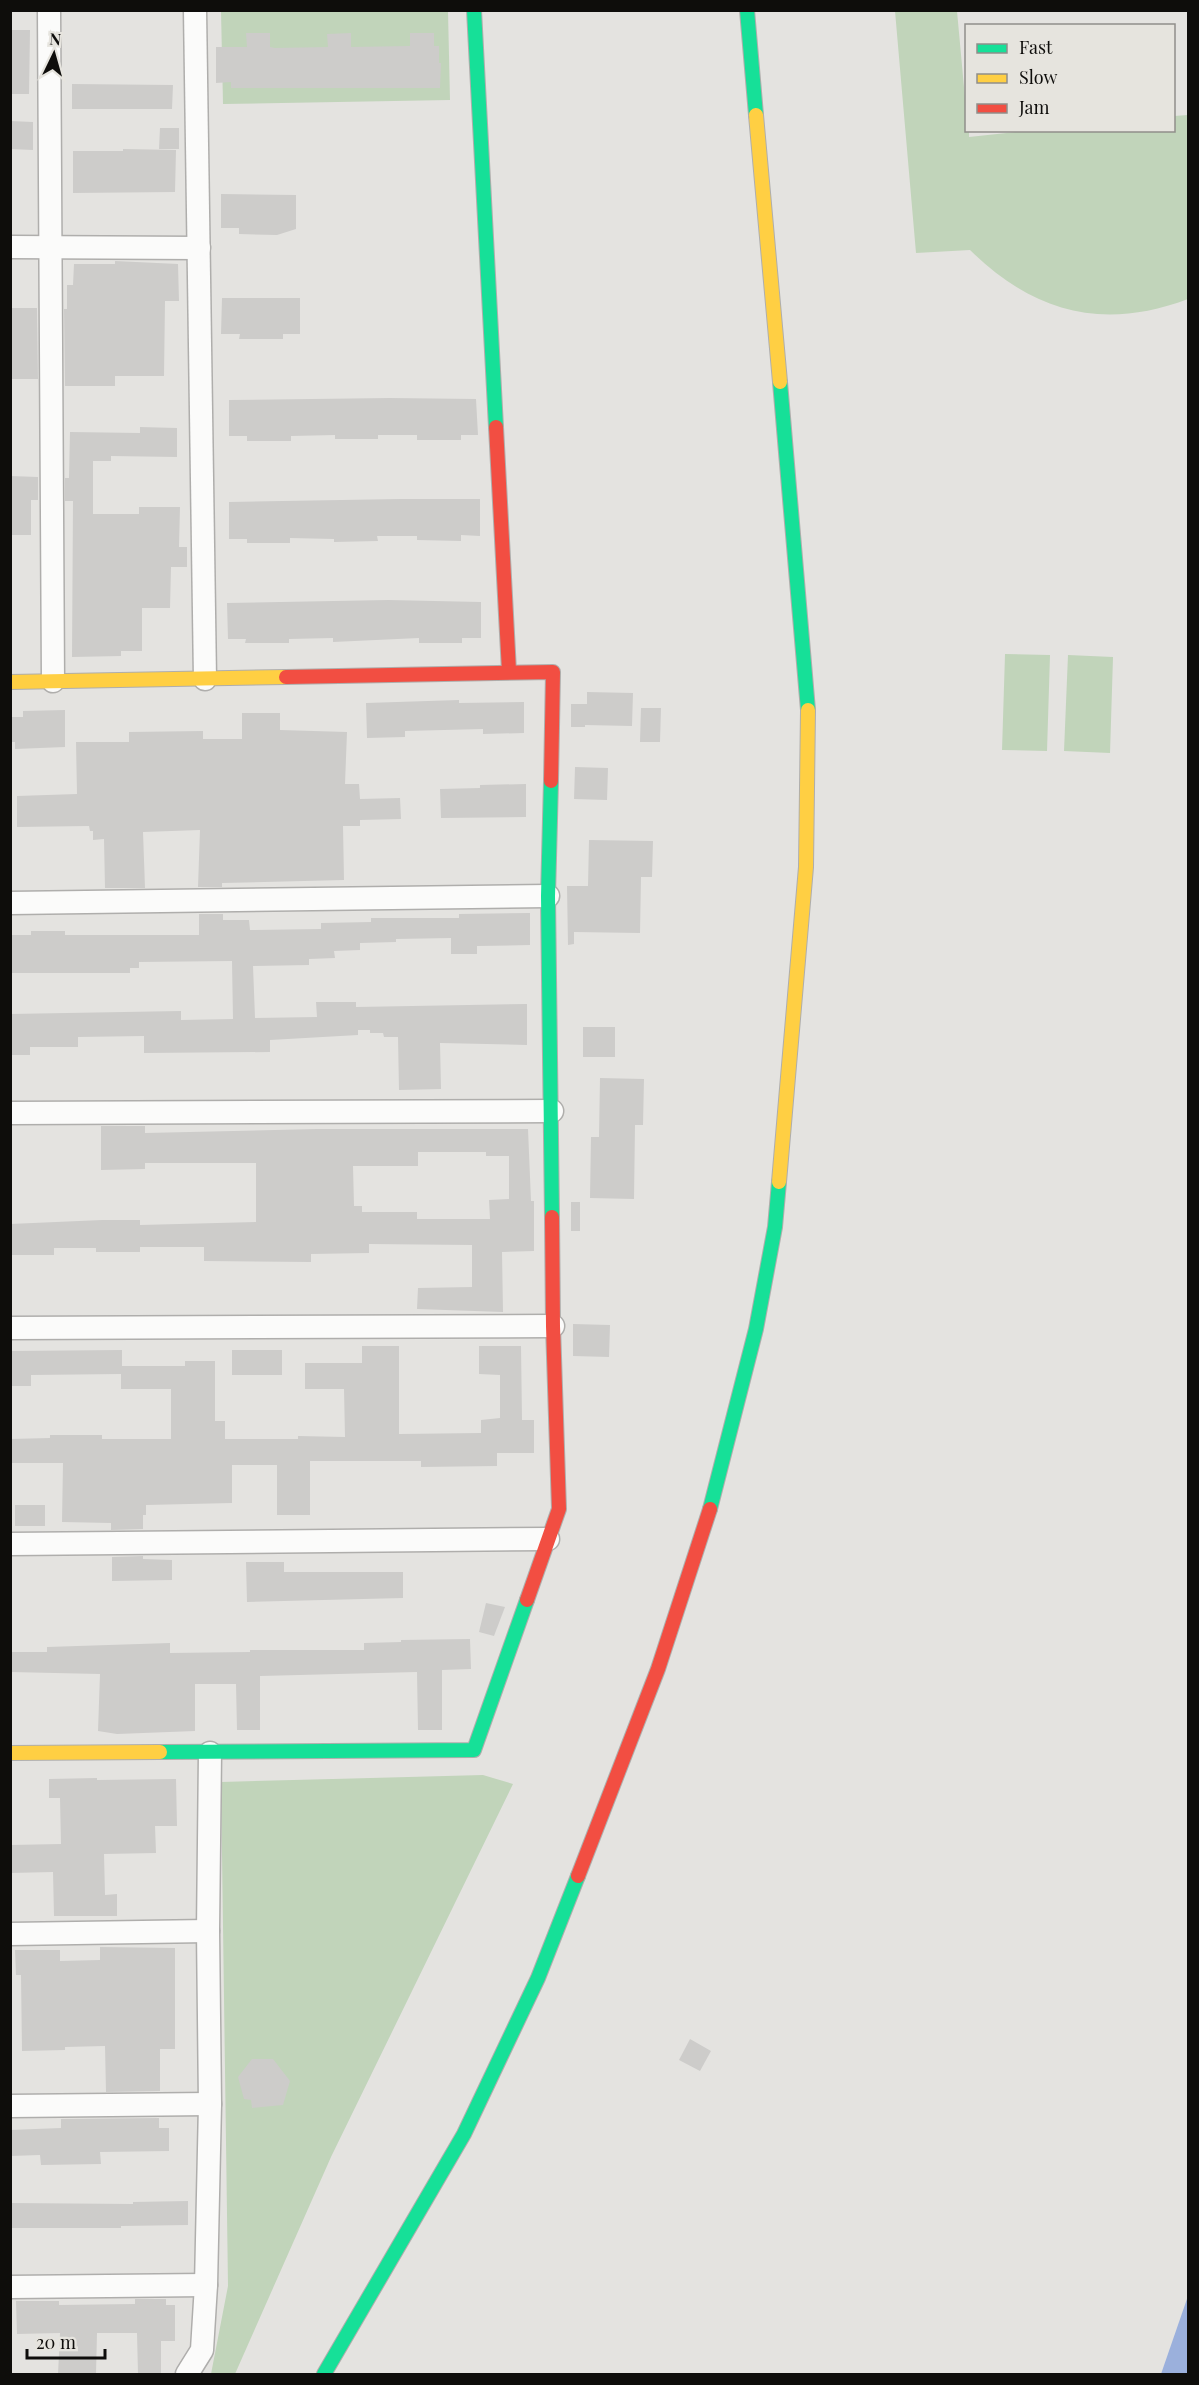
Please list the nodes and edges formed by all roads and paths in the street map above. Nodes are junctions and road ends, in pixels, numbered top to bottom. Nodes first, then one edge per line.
1 (49, 10) edge
2 (195, 10) edge
3 (474, 10) edge
4 (747, 10) edge
5 (10, 247) edge
6 (51, 247) junction
7 (199, 248) junction
8 (509, 671) junction
9 (205, 679) junction
10 (53, 681) junction
11 (10, 682) edge
12 (548, 896) junction
13 (10, 903) edge
14 (552, 1111) junction
15 (10, 1113) edge
16 (553, 1326) junction
17 (10, 1328) edge
18 (548, 1539) junction
19 (10, 1544) edge
20 (10, 1753) edge
21 (210, 1753) junction
22 (208, 1931) junction
23 (10, 1934) edge
24 (210, 2104) junction
25 (10, 2106) edge
26 (206, 2285) junction
27 (10, 2287) edge
28 (187, 2374) edge
29 (324, 2374) edge

1 - 6 street
2 - 7 street
3 - 8 street
4 - 29 street
5 - 6 street
6 - 7 street
6 - 10 street
7 - 9 street
8 - 9 street
8 - 12 street
9 - 10 street
10 - 11 street
12 - 13 street
12 - 14 street
14 - 15 street
14 - 16 street
16 - 17 street
16 - 18 street
18 - 19 street
18 - 21 street
20 - 21 street
21 - 22 street
22 - 23 street
22 - 24 street
24 - 25 street
24 - 26 street
26 - 27 street
26 - 28 street

